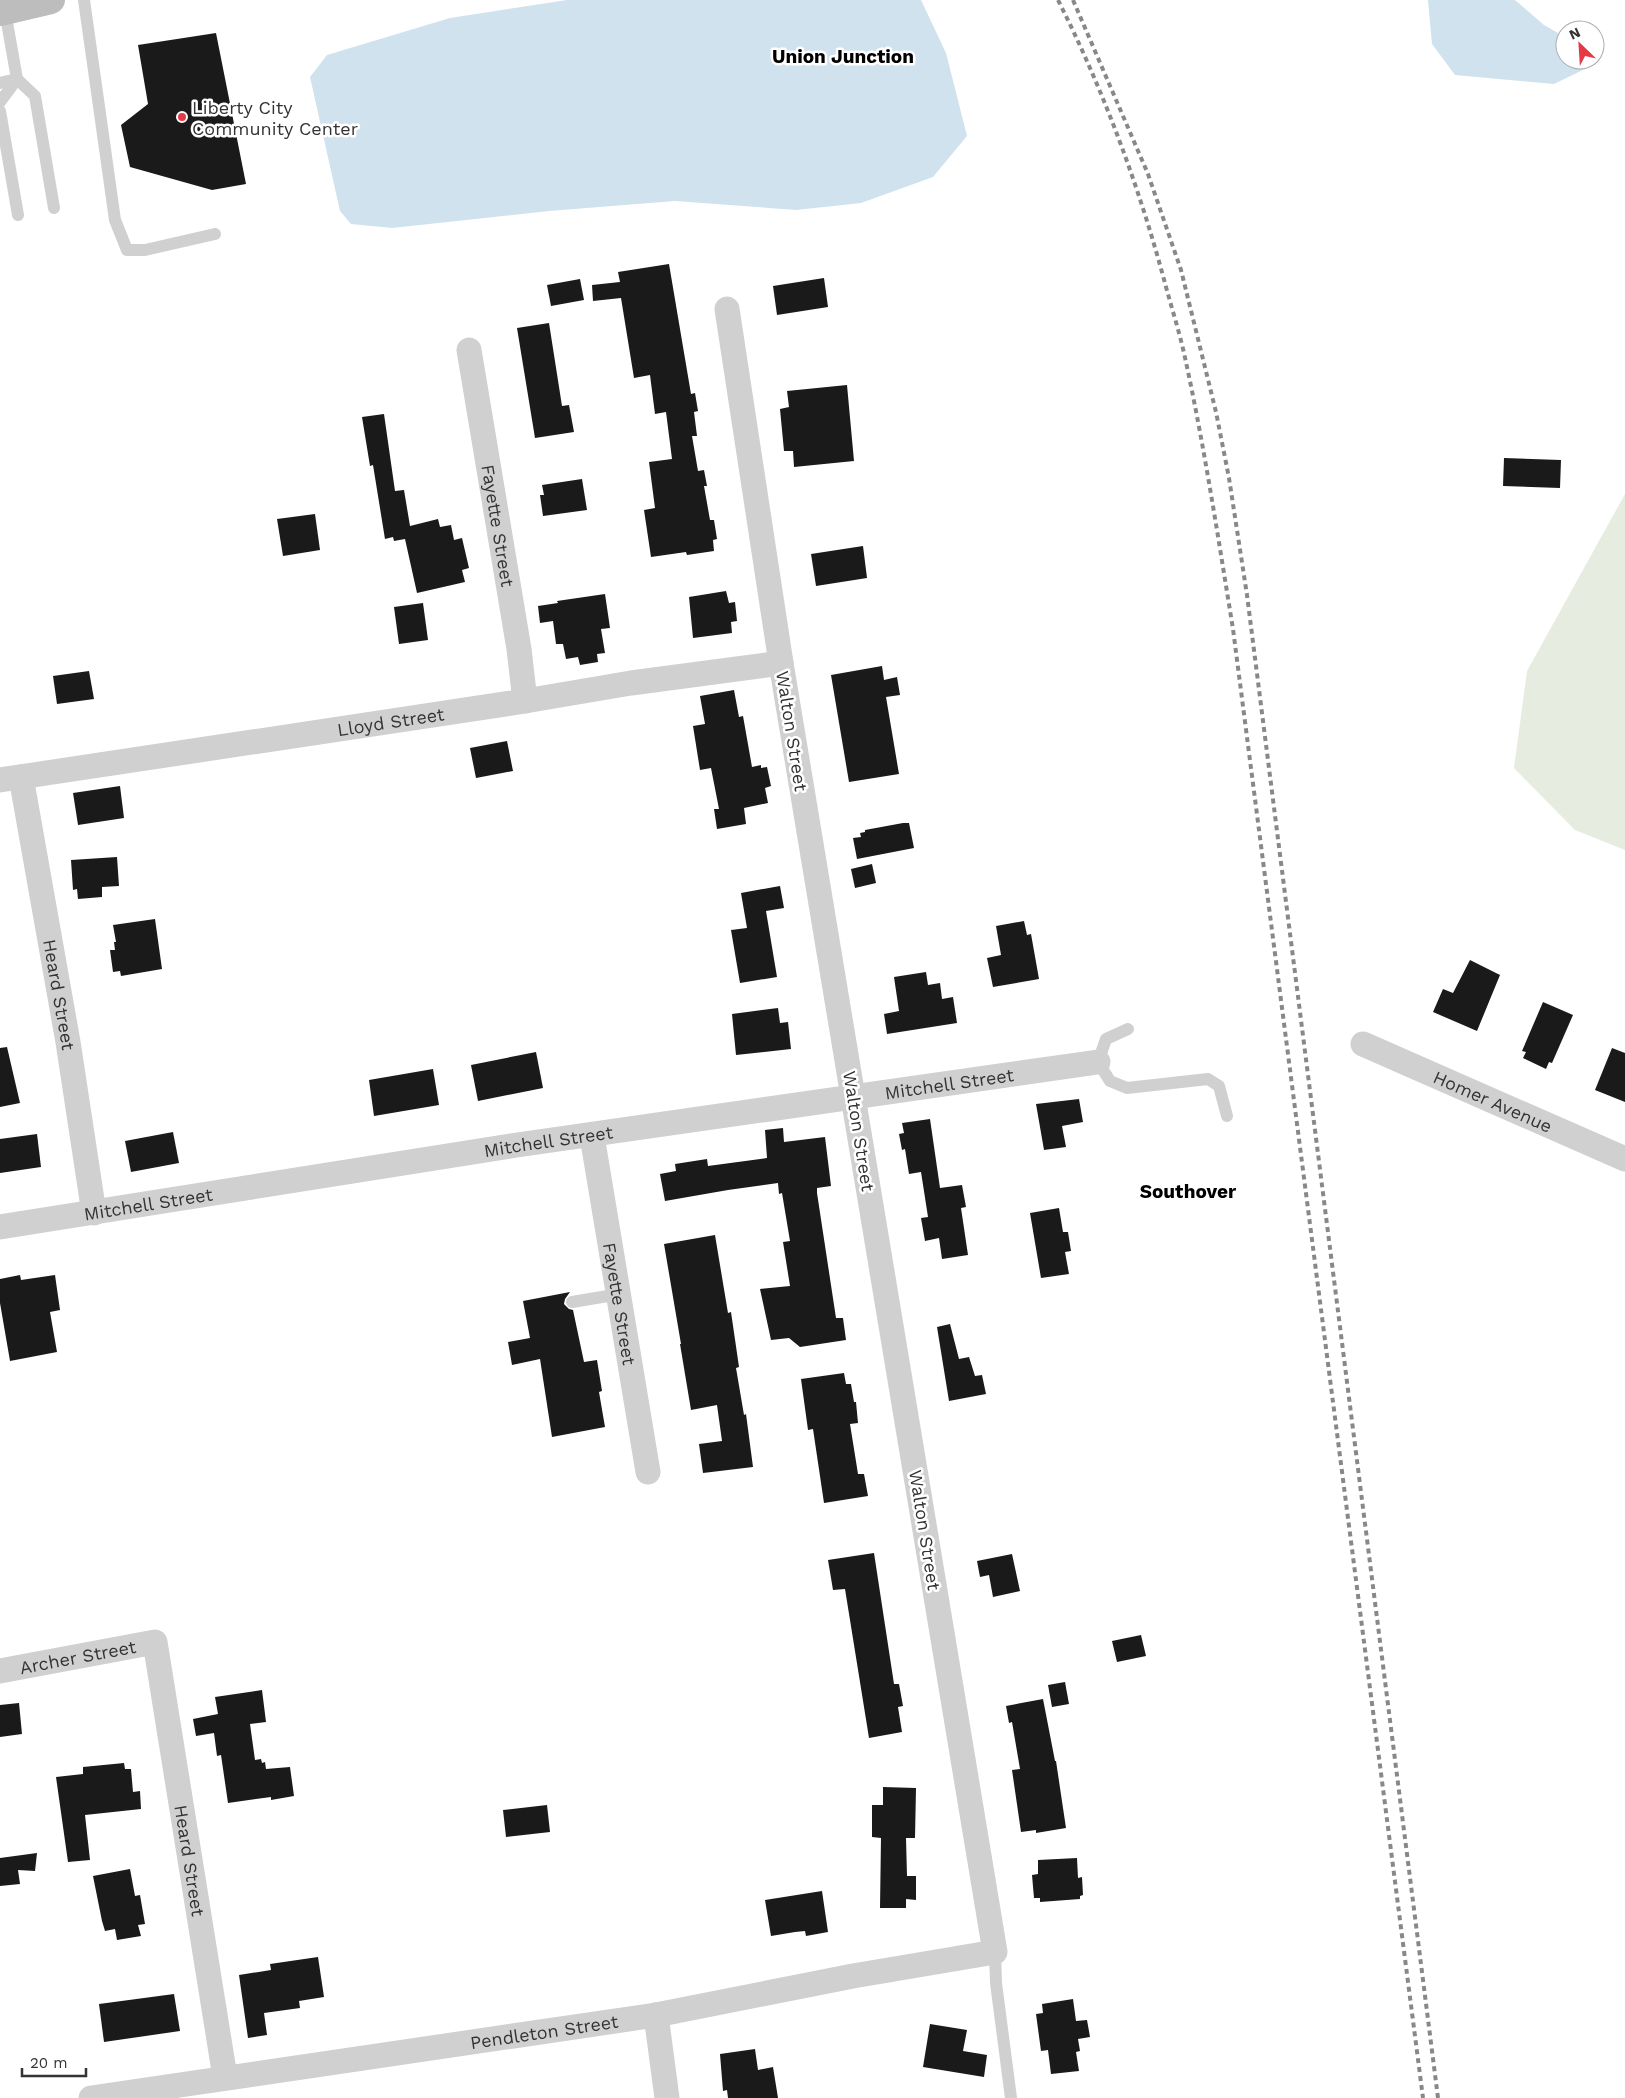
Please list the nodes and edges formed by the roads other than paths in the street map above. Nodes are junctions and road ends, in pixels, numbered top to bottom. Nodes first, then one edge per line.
1 (51, 0) edge
2 (84, 0) edge
3 (2, 12) edge
4 (17, 79) junction
5 (0, 83) edge
6 (0, 102) edge
7 (0, 111) edge
8 (54, 208) dead end
9 (18, 215) dead end
10 (214, 234) dead end
11 (727, 309) dead end
12 (469, 350) dead end
13 (781, 663) junction
14 (525, 701) junction
15 (11, 778) edge
16 (1128, 1029) dead end
17 (1363, 1044) dead end
18 (1098, 1062) junction
19 (854, 1096) junction
20 (1226, 1116) dead end
21 (592, 1136) junction
22 (1625, 1159) edge
23 (94, 1213) junction
24 (0, 1227) edge
25 (620, 1294) junction
26 (572, 1302) dead end
27 (648, 1472) dead end
28 (155, 1642) joint
29 (0, 1671) edge
30 (995, 1952) junction
31 (656, 2015) junction
32 (225, 2077) junction
33 (91, 2098) edge
34 (668, 2098) edge
35 (1012, 2098) edge

1 - 3 main road
2 - 10 lane
3 - 4 lane
4 - 5 lane
4 - 6 lane
4 - 8 lane
7 - 9 lane
11 - 13 street, Walton Street
12 - 14 street, Fayette Street
13 - 14 street, Lloyd Street
13 - 19 street, Walton Street
14 - 15 street, Lloyd Street
15 - 23 street, Heard Street
16 - 18 lane
17 - 22 street, Homer Avenue
18 - 19 street, Mitchell Street
18 - 20 lane
19 - 21 street, Mitchell Street
19 - 30 street, Walton Street
21 - 23 street, Mitchell Street
21 - 25 street, Fayette Street
23 - 24 street, Mitchell Street
25 - 26 lane
25 - 27 street, Fayette Street
28 - 29 street, Archer Street
28 - 32 street, Heard Street
30 - 31 street, Pendleton Street
30 - 35 lane
31 - 32 street, Pendleton Street
31 - 34 street
32 - 33 street, Pendleton Street

